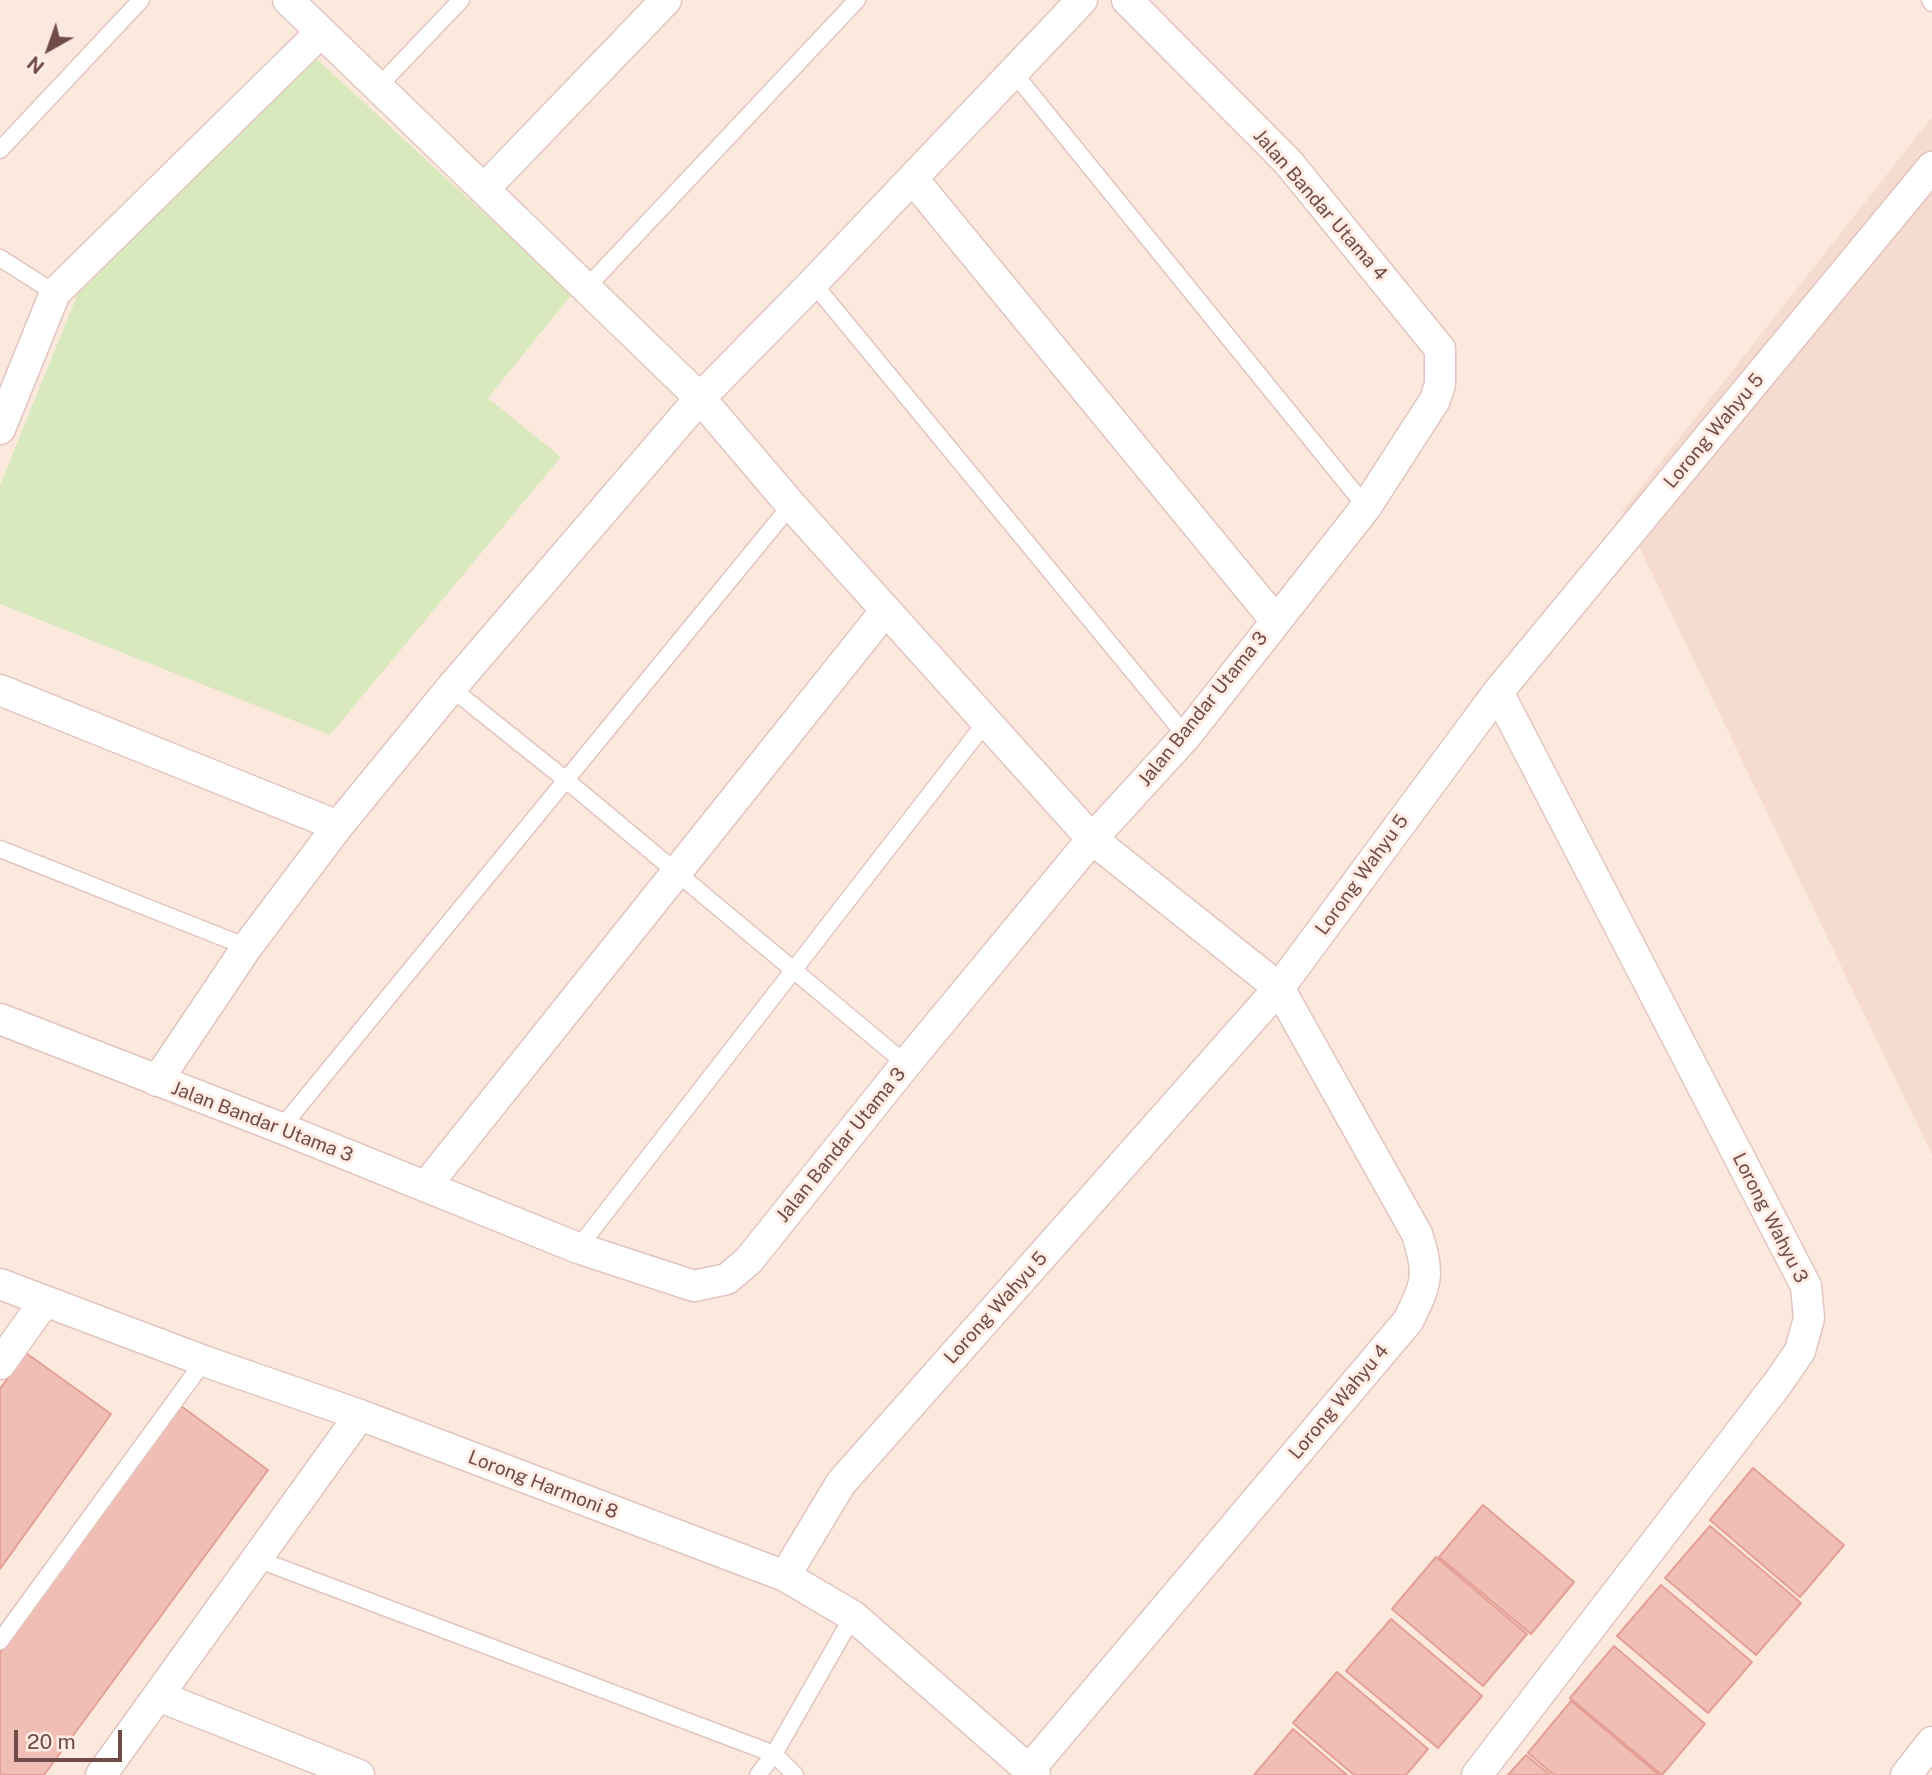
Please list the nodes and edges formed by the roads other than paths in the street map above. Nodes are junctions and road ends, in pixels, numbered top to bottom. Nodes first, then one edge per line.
1 (141, 0) edge
2 (288, 0) edge
3 (461, 0) edge
4 (666, 0) edge
5 (857, 0) edge
6 (1082, 0) edge
7 (1127, 0) edge
8 (321, 32) junction
9 (1014, 73) junction
10 (378, 87) junction
11 (0, 150) edge
12 (1932, 167) edge
13 (912, 179) junction
14 (484, 189) junction
15 (0, 258) edge
16 (813, 283) junction
17 (586, 288) junction
18 (55, 293) junction
19 (700, 398) junction
20 (1435, 400) joint
21 (0, 429) edge
22 (791, 505) junction
23 (1366, 507) junction
24 (886, 610) junction
25 (1276, 621) junction
26 (451, 688) junction
27 (0, 690) edge
28 (1498, 692) junction
29 (986, 722) junction
30 (1186, 736) junction
31 (566, 780) junction
32 (338, 826) junction
33 (1092, 839) junction
34 (0, 849) edge
35 (676, 872) junction
36 (247, 947) junction
37 (793, 970) junction
38 (1279, 989) junction
39 (0, 1019) edge
40 (906, 1064) junction
41 (157, 1081) junction
42 (281, 1128) junction
43 (426, 1186) junction
44 (578, 1248) junction
45 (0, 1284) edge
46 (44, 1302) junction
47 (204, 1361) junction
48 (0, 1364) edge
49 (360, 1415) junction
50 (257, 1559) junction
51 (785, 1576) junction
52 (853, 1616) junction
53 (0, 1641) edge
54 (158, 1696) junction
55 (1932, 1742) edge
56 (774, 1754) junction
57 (1032, 1772) edge
58 (101, 1775) edge
59 (359, 1775) edge
60 (758, 1775) edge
61 (795, 1775) edge
62 (1477, 1775) edge
63 (1906, 1775) edge

1 - 11 lane
2 - 8 street
3 - 10 lane
4 - 14 street
5 - 17 lane
6 - 9 street
7 - 20 street, Jalan Bandar Utama 4
8 - 10 street
8 - 18 street
9 - 13 street
9 - 23 lane
10 - 14 street
12 - 28 street, Lorong Wahyu 5
13 - 16 street
13 - 25 street
14 - 17 street
15 - 18 lane
16 - 19 street
16 - 30 lane
17 - 19 street
18 - 21 street
19 - 22 street
19 - 26 street
20 - 23 street, Jalan Bandar Utama 3
22 - 24 street
22 - 31 lane
23 - 25 street, Jalan Bandar Utama 3
24 - 29 street
24 - 35 street
25 - 30 street, Jalan Bandar Utama 3
26 - 31 lane
26 - 32 street
27 - 32 street
28 - 38 street, Lorong Wahyu 5
28 - 62 street, Lorong Wahyu 3
29 - 33 street
29 - 37 lane
30 - 33 street, Jalan Bandar Utama 3
31 - 35 lane
31 - 42 lane
32 - 36 street
33 - 38 street
33 - 40 street, Jalan Bandar Utama 3
34 - 36 lane
35 - 37 lane
35 - 43 street
36 - 41 street
37 - 40 lane
37 - 44 lane
38 - 51 street, Lorong Wahyu 5
38 - 57 street, Lorong Wahyu 4
39 - 41 street, Jalan Bandar Utama 3
40 - 44 street, Jalan Bandar Utama 3
41 - 42 street, Jalan Bandar Utama 3
42 - 43 street, Jalan Bandar Utama 3
43 - 44 street, Jalan Bandar Utama 3
45 - 46 street, Lorong Harmoni 8
46 - 47 street, Lorong Harmoni 8
46 - 48 street
47 - 49 street, Lorong Harmoni 8
47 - 53 lane
49 - 50 street
49 - 51 street, Lorong Harmoni 8
50 - 54 street
50 - 56 lane
51 - 52 street, Lorong Harmoni 8
52 - 56 lane
52 - 57 street, Lorong Harmoni 8
54 - 58 street
54 - 59 street
55 - 63 street
56 - 60 lane
56 - 61 lane

